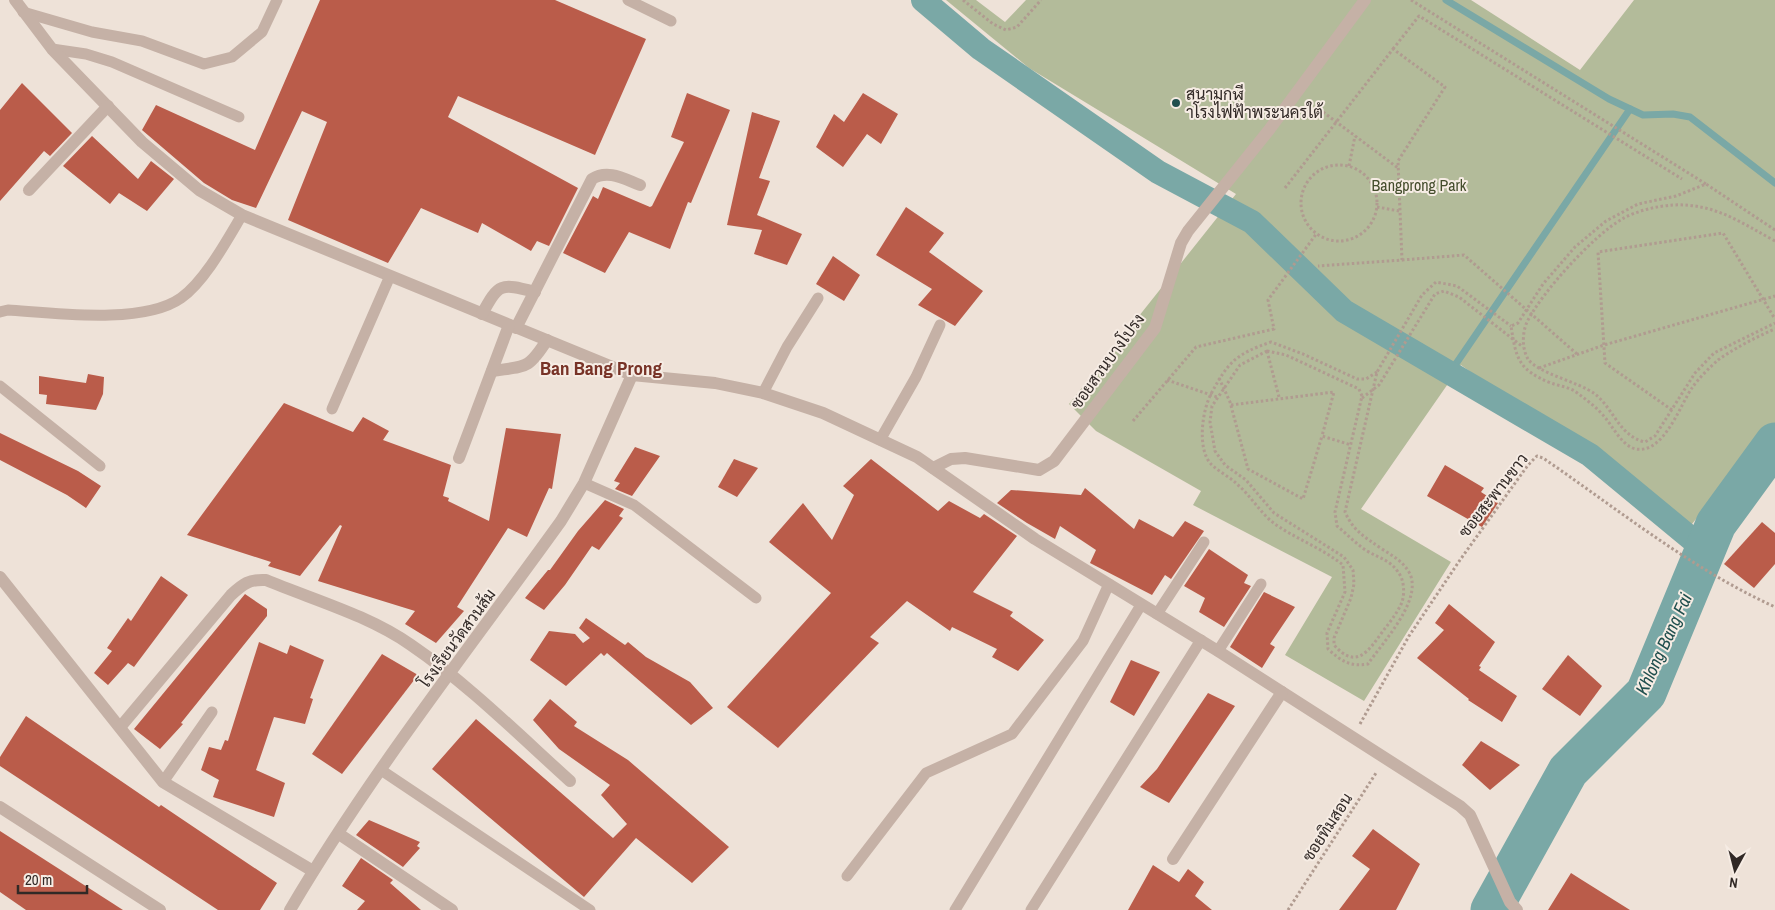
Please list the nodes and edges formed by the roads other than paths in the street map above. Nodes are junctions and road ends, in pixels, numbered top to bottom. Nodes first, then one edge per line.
1 (15, 0) edge
2 (277, 0) edge
3 (628, 0) edge
4 (1366, 0) edge
5 (23, 12) junction
6 (671, 21) dead end
7 (52, 49) junction
8 (108, 106) junction
9 (239, 117) dead end
10 (640, 185) dead end
11 (29, 190) dead end
12 (242, 215) junction
13 (390, 276) junction
14 (535, 292) junction
15 (818, 298) dead end
16 (0, 312) edge
17 (482, 314) junction
18 (940, 325) dead end
19 (513, 327) junction
20 (547, 340) junction
21 (492, 371) junction
22 (632, 374) junction
23 (0, 386) edge
24 (763, 393) junction
25 (332, 409) dead end
26 (880, 440) junction
27 (459, 458) dead end
28 (100, 466) dead end
29 (933, 468) junction
30 (584, 483) junction
31 (1204, 542) dead end
32 (0, 577) edge
33 (1108, 584) junction
34 (1261, 584) dead end
35 (756, 598) dead end
36 (1141, 605) junction
37 (1157, 614) junction
38 (1201, 640) junction
39 (1218, 651) junction
40 (450, 675) junction
41 (1282, 692) junction
42 (212, 712) dead end
43 (122, 725) dead end
44 (381, 770) junction
45 (570, 781) dead end
46 (163, 782) junction
47 (0, 808) edge
48 (339, 834) junction
49 (1174, 859) dead end
50 (313, 871) junction
51 (847, 876) dead end
52 (1513, 906) edge
53 (160, 910) edge
54 (290, 910) edge
55 (452, 910) edge
56 (590, 910) edge
57 (955, 910) edge
58 (1031, 910) edge

1 - 5 street
2 - 5 lane
3 - 6 lane
4 - 29 street, ซอยสวนบางโปรง
5 - 7 street
7 - 8 street
7 - 9 lane
8 - 11 street
8 - 12 street
10 - 14 street
12 - 13 street
12 - 16 lane
13 - 17 street
13 - 25 lane
14 - 17 street
14 - 19 street
15 - 24 lane
17 - 19 street
18 - 26 lane
19 - 20 street
19 - 21 street
20 - 21 street
20 - 22 street
21 - 27 street
22 - 24 street
22 - 30 street, โรงเรียนวัดสวนส้ม
23 - 28 lane
24 - 26 street
26 - 29 street
29 - 33 street
30 - 35 lane
30 - 40 street, โรงเรียนวัดสวนส้ม
31 - 37 lane
32 - 46 street
33 - 36 street
33 - 51 lane
34 - 39 lane
36 - 37 street
36 - 57 lane
37 - 38 street
38 - 39 street
38 - 58 lane
39 - 41 street
40 - 43 street
40 - 44 street, โรงเรียนวัดสวนส้ม
40 - 45 street
41 - 49 street
41 - 52 street
42 - 46 lane
44 - 48 street, โรงเรียนวัดสวนส้ม
44 - 56 lane
46 - 50 street
47 - 53 street
48 - 50 street, โรงเรียนวัดสวนส้ม
48 - 55 street
50 - 54 street, โรงเรียนวัดสวนส้ม

